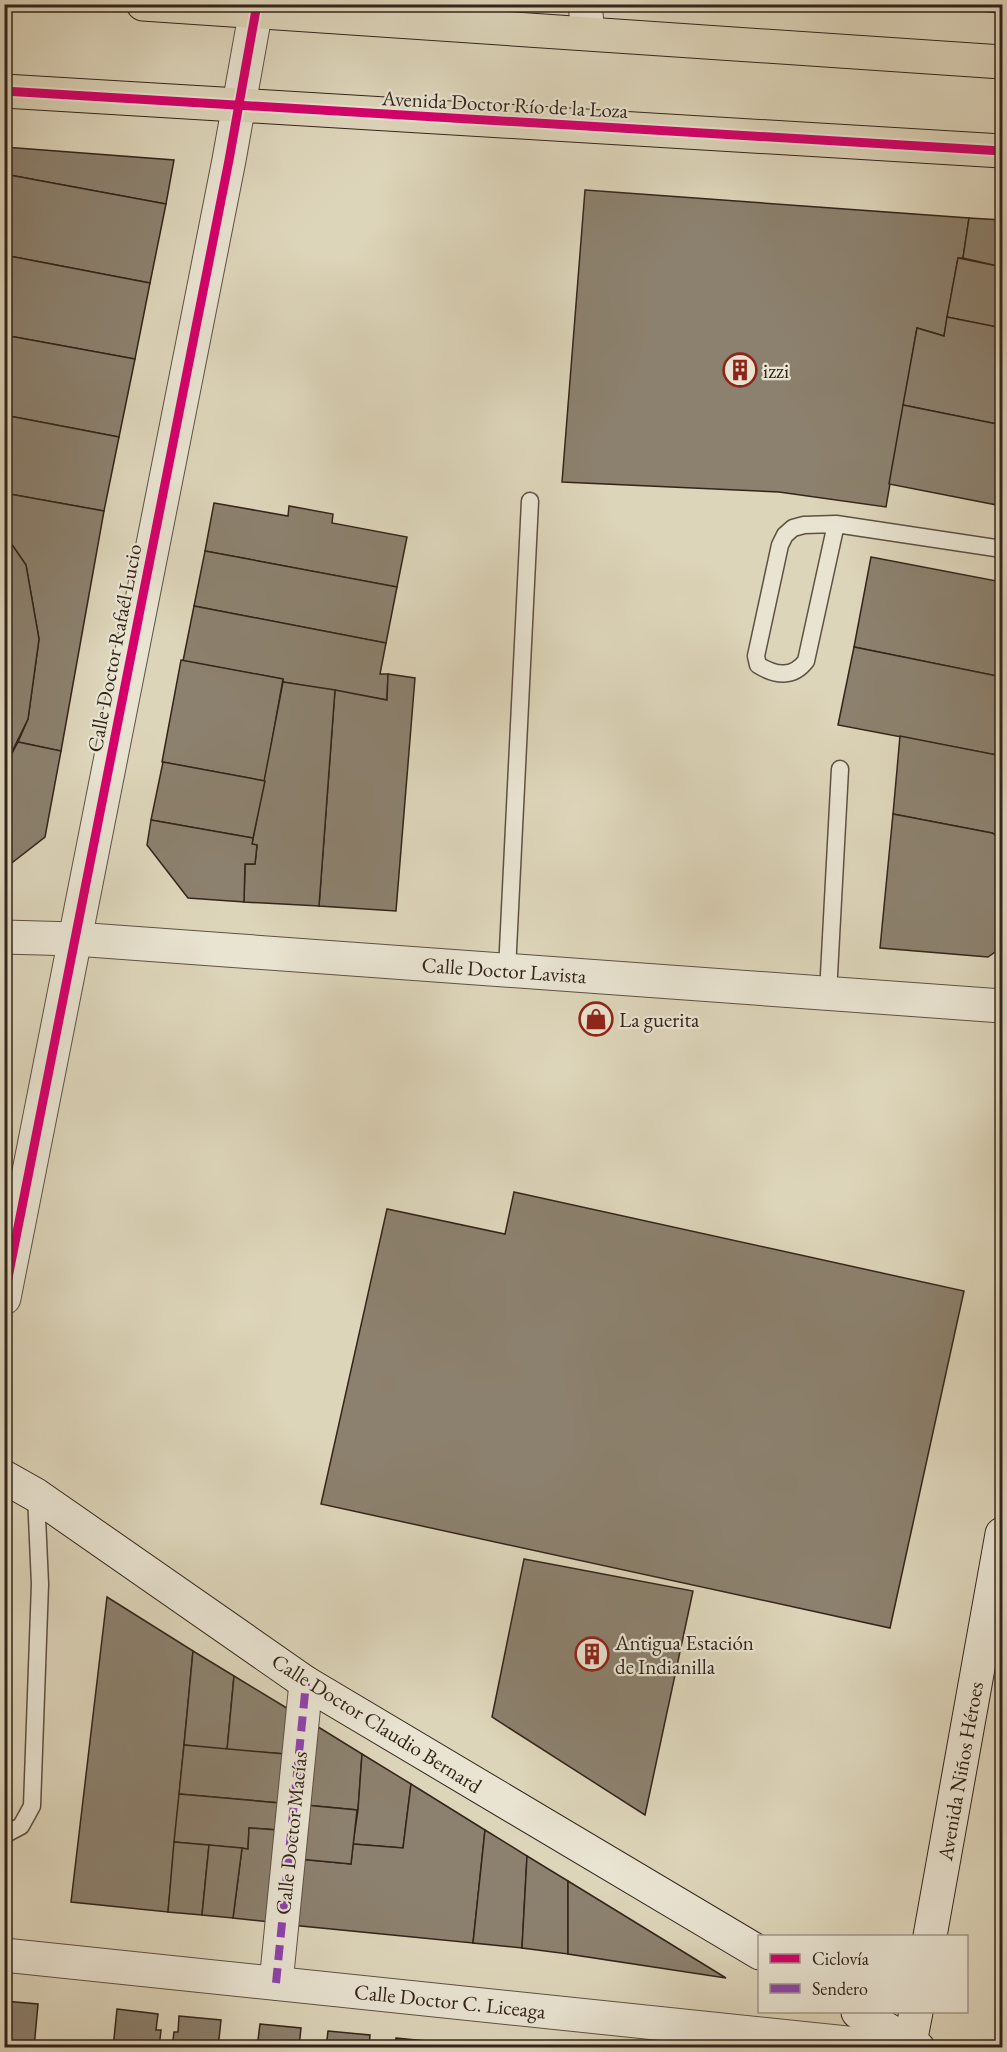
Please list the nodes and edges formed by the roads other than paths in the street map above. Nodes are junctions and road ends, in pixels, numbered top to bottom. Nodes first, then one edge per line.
1 (143, 4) edge
2 (256, 8) edge
3 (586, 19) edge
4 (1002, 62) edge
5 (4, 91) edge
6 (239, 105) junction
7 (1002, 151) edge
8 (530, 501) dead end
9 (836, 524) junction
10 (1002, 549) edge
11 (840, 769) dead end
12 (4, 937) edge
13 (75, 939) junction
14 (507, 970) junction
15 (828, 993) junction
16 (1002, 1006) edge
17 (4, 1298) edge
18 (4, 1477) edge
19 (36, 1495) junction
20 (1002, 1534) edge
21 (306, 1683) junction
22 (4, 1835) edge
23 (930, 1935) edge
24 (758, 1952) edge
25 (4, 1955) edge
26 (276, 1983) junction
27 (860, 2013) edge
28 (910, 2039) edge

1 - 2 main road
2 - 3 main road
2 - 6 street, Calle Doctor Rafaél Lucio
3 - 4 main road
5 - 6 main road, Avenida Doctor Río de la Loza
6 - 7 main road, Avenida Doctor Río de la Loza
6 - 13 street, Calle Doctor Rafaél Lucio
8 - 14 lane
9 - 9 lane
9 - 10 lane
11 - 15 lane
12 - 13 street, Calle Doctor Lavista
13 - 14 street, Calle Doctor Lavista
13 - 17 street, Calle Doctor Rafaél Lucio
14 - 15 street, Calle Doctor Lavista
15 - 16 street, Calle Doctor Lavista
18 - 19 street, Calle Doctor Claudio Bernard
19 - 21 street, Calle Doctor Claudio Bernard
19 - 22 lane
20 - 23 street, Avenida Niños Héroes
21 - 24 street, Calle Doctor Claudio Bernard
21 - 26 street, Calle Doctor Macías
25 - 26 street, Calle Doctor C. Liceaga
26 - 28 street, Calle Doctor C. Liceaga
27 - 28 street

